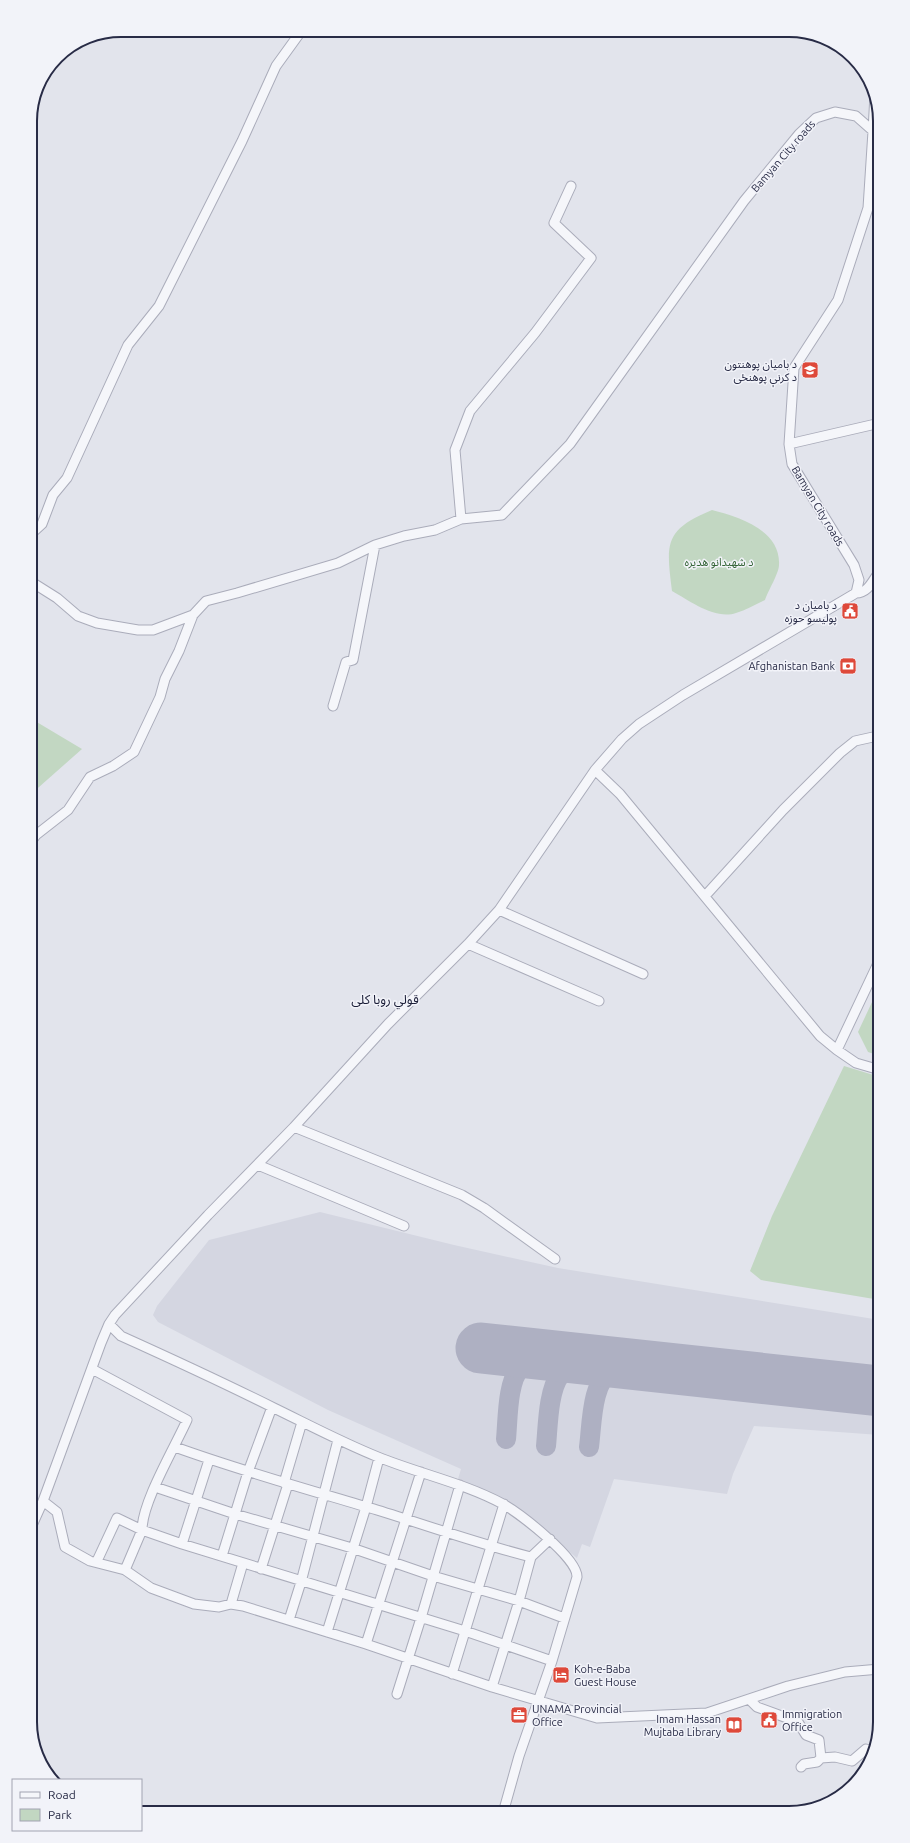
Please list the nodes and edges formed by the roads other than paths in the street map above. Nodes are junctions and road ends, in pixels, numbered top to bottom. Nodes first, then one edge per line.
1 (297, 37) edge
2 (873, 131) joint
3 (571, 186) dead end
4 (873, 196) edge
5 (868, 208) junction
6 (873, 425) edge
7 (789, 444) junction
8 (461, 519) junction
9 (37, 529) edge
10 (375, 545) junction
11 (873, 581) edge
12 (37, 585) edge
13 (856, 593) junction
14 (193, 615) junction
15 (333, 706) dead end
16 (873, 737) edge
17 (595, 770) junction
18 (37, 834) edge
19 (705, 896) junction
20 (499, 910) junction
21 (468, 944) junction
22 (643, 974) dead end
23 (873, 974) edge
24 (599, 1001) dead end
25 (837, 1050) junction
26 (873, 1068) edge
27 (294, 1127) junction
28 (258, 1165) junction
29 (404, 1226) dead end
30 (555, 1259) dead end
31 (109, 1324) junction
32 (92, 1369) junction
33 (272, 1407) junction
34 (302, 1422) junction
35 (338, 1440) junction
36 (175, 1447) junction
37 (379, 1458) junction
38 (209, 1460) junction
39 (248, 1472) junction
40 (421, 1472) junction
41 (286, 1484) junction
42 (460, 1484) junction
43 (155, 1487) junction
44 (324, 1494) junction
45 (43, 1501) junction
46 (196, 1501) junction
47 (504, 1504) junction
48 (366, 1507) junction
49 (37, 1514) edge
50 (235, 1514) junction
51 (406, 1519) junction
52 (276, 1525) junction
53 (142, 1530) junction
54 (445, 1532) junction
55 (312, 1537) junction
56 (550, 1539) junction
57 (182, 1544) junction
58 (491, 1547) junction
59 (352, 1548) junction
60 (222, 1556) junction
61 (531, 1557) junction
62 (97, 1561) junction
63 (393, 1562) junction
64 (243, 1563) junction
65 (261, 1569) junction
66 (125, 1570) junction
67 (433, 1576) junction
68 (301, 1582) junction
69 (477, 1589) junction
70 (338, 1593) junction
71 (519, 1602) junction
72 (231, 1604) junction
73 (379, 1606) junction
74 (421, 1618) junction
75 (564, 1618) junction
76 (289, 1620) junction
77 (327, 1632) junction
78 (465, 1632) junction
79 (366, 1644) junction
80 (505, 1645) junction
81 (409, 1659) junction
82 (552, 1661) junction
83 (873, 1670) edge
84 (452, 1674) junction
85 (492, 1687) junction
86 (397, 1694) dead end
87 (539, 1699) junction
88 (749, 1699) junction
89 (868, 1750) edge
90 (821, 1758) junction
91 (801, 1767) dead end
92 (505, 1806) edge

1 - 9 street
2 - 5 street, Bamyan City roads
2 - 8 street, Bamyan City roads
3 - 8 street
4 - 5 street
5 - 7 street, Bamyan City roads
6 - 7 street
7 - 13 street, Bamyan City roads
8 - 10 street, Bamyan City roads
10 - 14 street, Bamyan City roads
10 - 15 street
11 - 13 street
12 - 14 street
13 - 17 street
14 - 18 street
16 - 19 street
17 - 19 street
17 - 20 street
19 - 25 street
20 - 21 street
20 - 22 street
21 - 24 street
21 - 27 street
23 - 25 street
25 - 26 street
27 - 28 street
27 - 30 street
28 - 29 street
28 - 31 street
31 - 32 street
31 - 33 street
32 - 36 street
32 - 45 street
33 - 34 street
33 - 39 street
34 - 35 street
34 - 41 street
35 - 37 street
35 - 44 street
36 - 38 street
36 - 43 street
37 - 40 street
37 - 48 street
38 - 39 street
38 - 46 street
39 - 41 street
39 - 50 street
40 - 42 street
40 - 51 street
41 - 44 street
41 - 52 street
42 - 47 street
42 - 54 street
43 - 46 street
43 - 53 street
44 - 48 street
44 - 55 street
45 - 49 street
45 - 62 street
46 - 50 street
46 - 57 street
47 - 56 street
47 - 58 street
48 - 51 street
48 - 59 street
50 - 52 street
50 - 60 street
51 - 54 street
51 - 63 street
52 - 55 street
52 - 65 street
53 - 57 street
53 - 62 street
53 - 66 street
54 - 58 street
54 - 67 street
55 - 59 street
55 - 68 street
56 - 61 street
56 - 75 street
57 - 60 street
58 - 61 street
58 - 69 street
59 - 63 street
59 - 70 street
60 - 64 street
61 - 71 street
62 - 66 street
63 - 67 street
63 - 73 street
64 - 65 street
64 - 72 street
65 - 68 street
66 - 72 street
67 - 69 street
67 - 74 street
68 - 70 street
68 - 76 street
69 - 71 street
69 - 78 street
70 - 73 street
70 - 77 street
71 - 75 street
71 - 80 street
72 - 76 street
73 - 74 street
73 - 79 street
74 - 78 street
74 - 81 street
75 - 82 street
76 - 77 street
77 - 79 street
78 - 80 street
78 - 84 street
79 - 81 street
80 - 82 street
80 - 85 street
81 - 84 street
81 - 86 street
82 - 87 street
83 - 88 street
84 - 85 street
85 - 87 street
87 - 88 street
87 - 92 street
88 - 90 street
89 - 90 street
90 - 91 street

